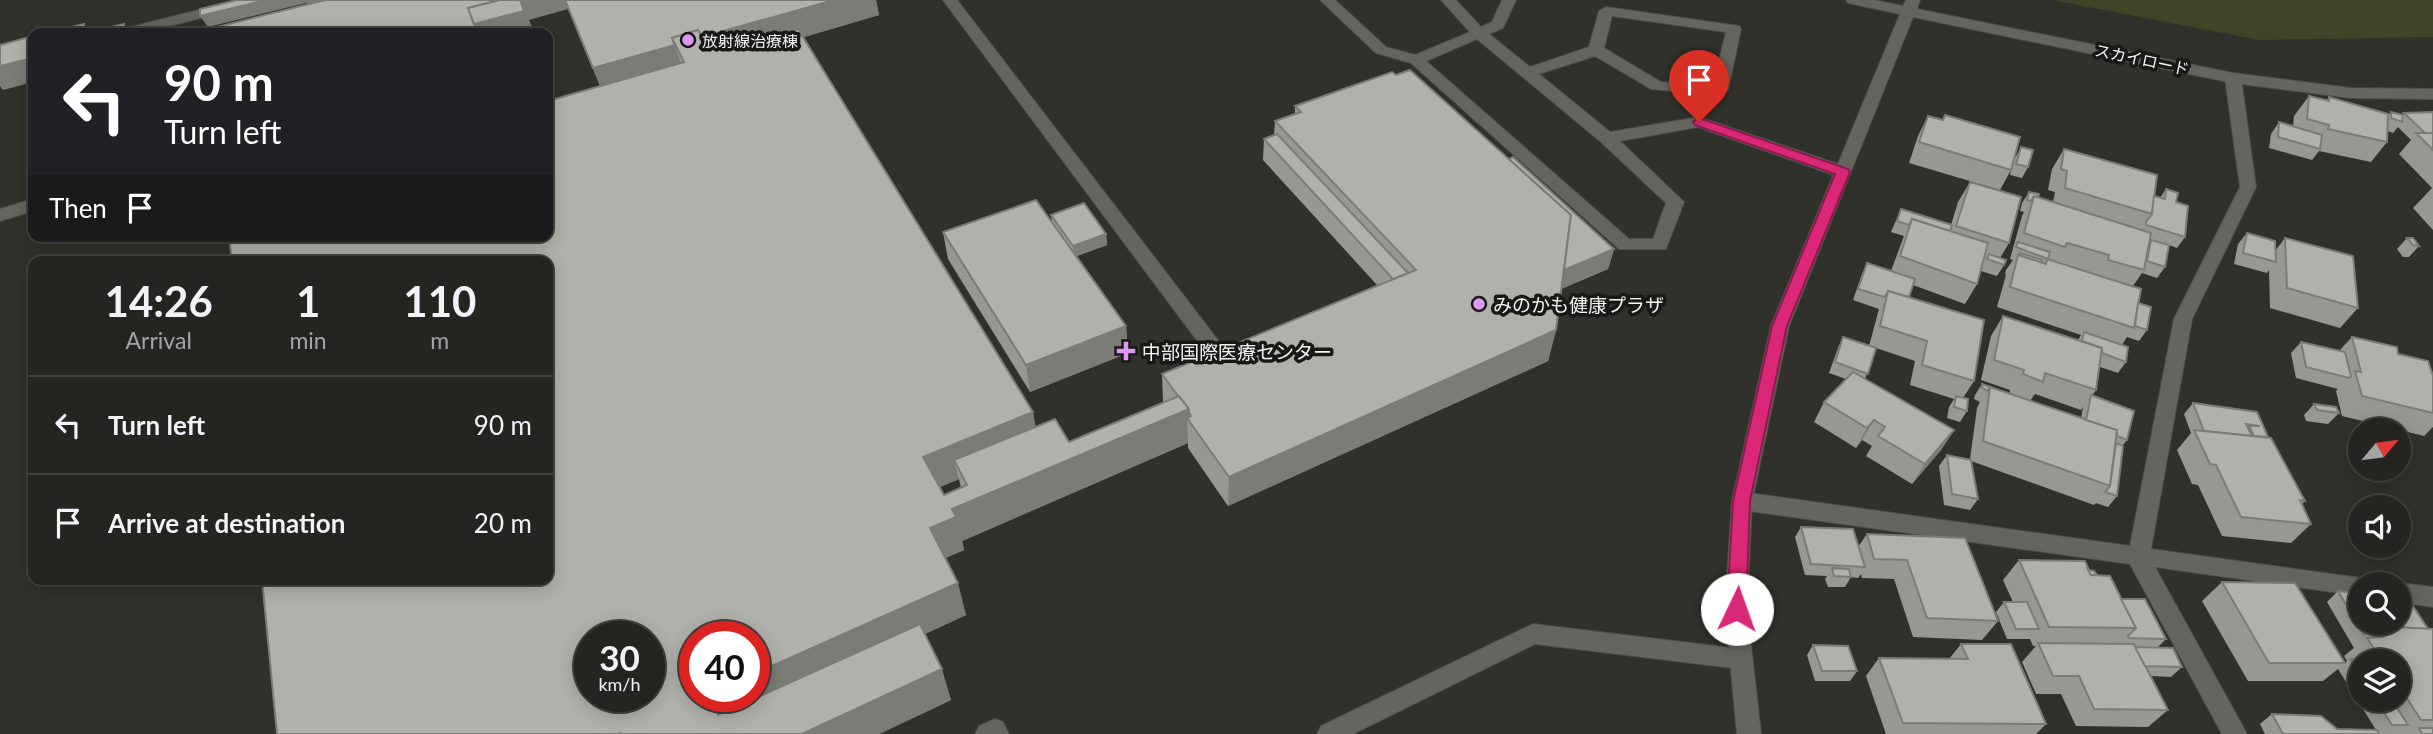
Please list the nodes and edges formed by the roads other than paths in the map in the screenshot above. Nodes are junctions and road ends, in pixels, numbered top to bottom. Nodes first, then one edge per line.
1 (257, 0) edge
2 (950, 0) edge
3 (1326, 0) edge
4 (1448, 0) edge
5 (1509, 0) edge
6 (1853, 0) edge
7 (1911, 6) edge
8 (144, 28) edge
9 (1479, 33) junction
10 (1596, 50) junction
11 (1416, 60) junction
12 (1527, 73) junction
13 (2233, 78) junction
14 (2433, 94) edge
15 (1607, 138) junction
16 (1843, 172) junction
17 (28, 207) edge
18 (0, 215) edge
19 (1217, 353) edge
20 (1742, 501) junction
21 (2138, 558) junction
22 (2348, 585) edge
23 (2411, 594) edge
24 (2433, 597) edge
25 (1741, 659) junction
26 (988, 734) edge
27 (997, 734) edge
28 (1329, 734) edge
29 (1749, 734) edge
30 (2235, 734) edge

1 - 8 lane
2 - 19 street
3 - 11 street
4 - 9 street
5 - 9 lane
6 - 7 street, スカイロード
7 - 13 street, スカイロード
7 - 16 street
9 - 11 street
9 - 12 lane
10 - 10 street
10 - 12 street
11 - 15 street
12 - 15 lane
13 - 14 street, スカイロード
13 - 21 street
15 - 16 street
16 - 20 street
17 - 18 street
20 - 21 street
20 - 25 street
21 - 22 street
21 - 30 street
23 - 24 street
25 - 28 street
25 - 29 street
26 - 27 street

